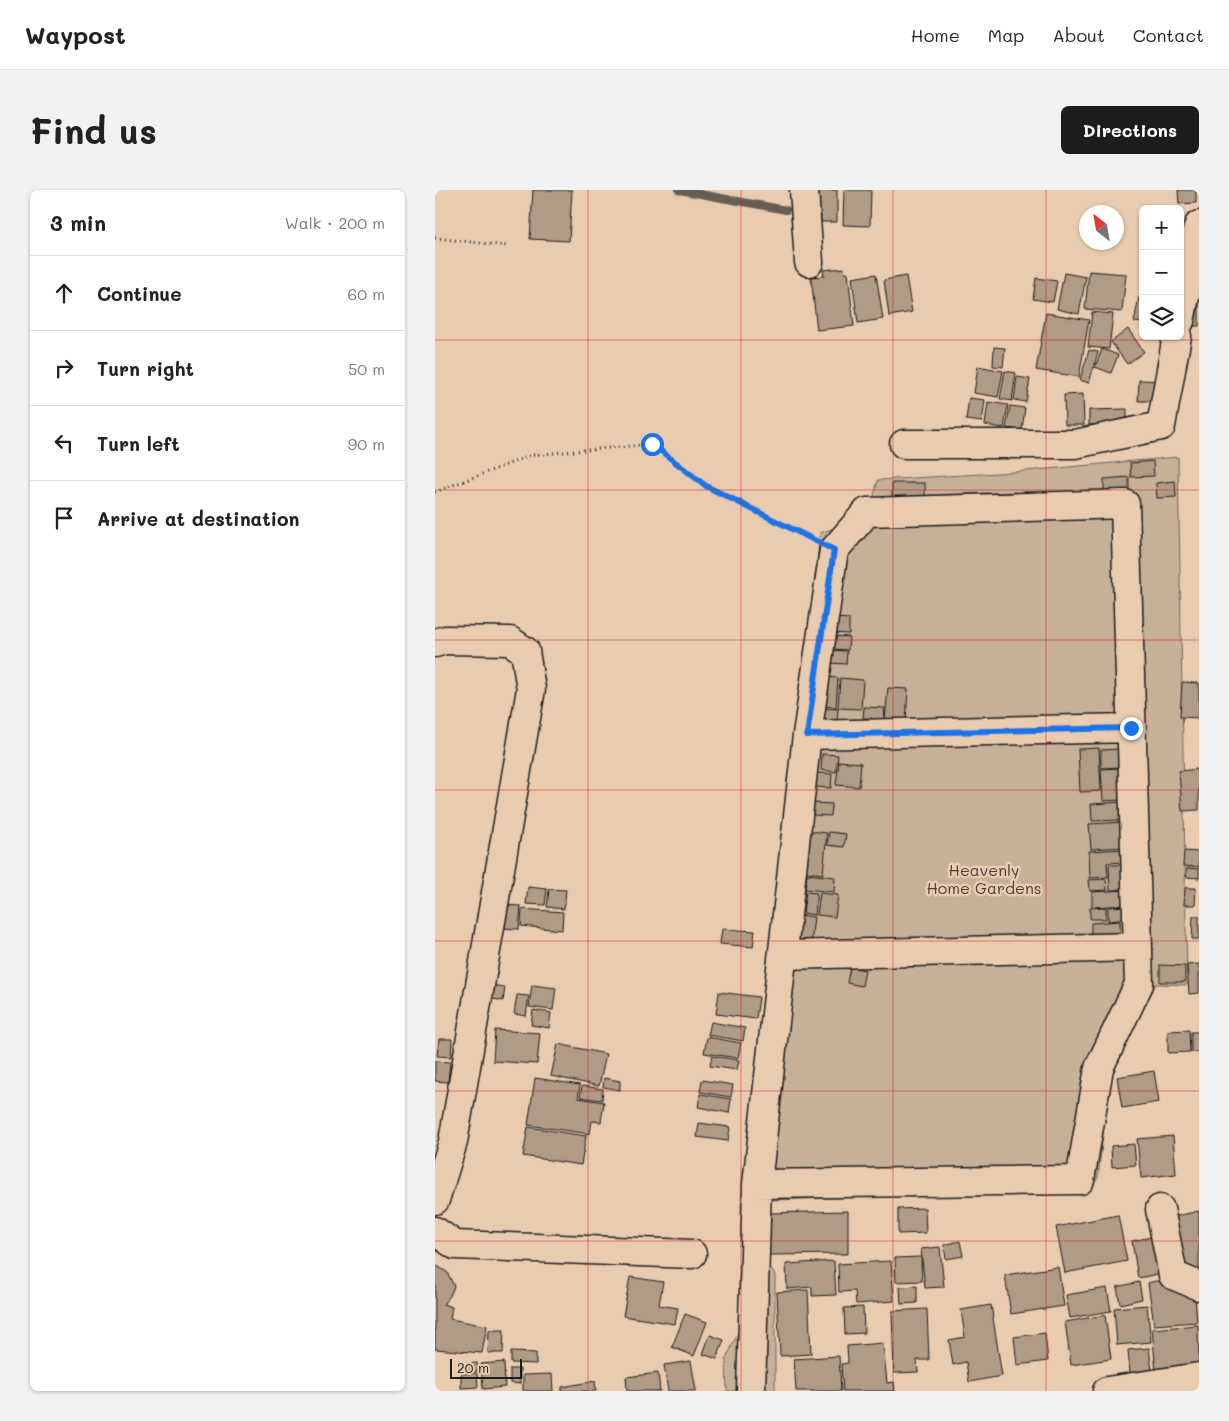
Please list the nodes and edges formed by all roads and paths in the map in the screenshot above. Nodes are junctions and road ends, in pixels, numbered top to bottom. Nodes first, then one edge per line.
1 (804, 190) edge
2 (1199, 225) edge
3 (435, 238) edge
4 (507, 246) dead end
5 (809, 262) dead end
6 (1184, 301) edge
7 (1176, 340) edge
8 (904, 444) dead end
9 (435, 492) edge
10 (834, 550) junction
11 (435, 643) edge
12 (1131, 728) junction
13 (807, 735) junction
14 (1138, 947) junction
15 (783, 955) junction
16 (757, 1184) junction
17 (435, 1200) edge
18 (1160, 1209) dead end
19 (436, 1234) edge
20 (692, 1254) dead end
21 (1199, 1286) edge
22 (1199, 1377) edge
23 (751, 1391) edge
24 (1107, 1391) edge

1 - 5 street
2 - 6 street
3 - 4 path
7 - 8 street
9 - 10 path
10 - 12 street
10 - 13 street
11 - 17 street
12 - 13 street
12 - 14 street
13 - 15 street
14 - 15 street
14 - 16 street
15 - 16 street
16 - 23 street
18 - 21 street
19 - 20 street
22 - 24 street

